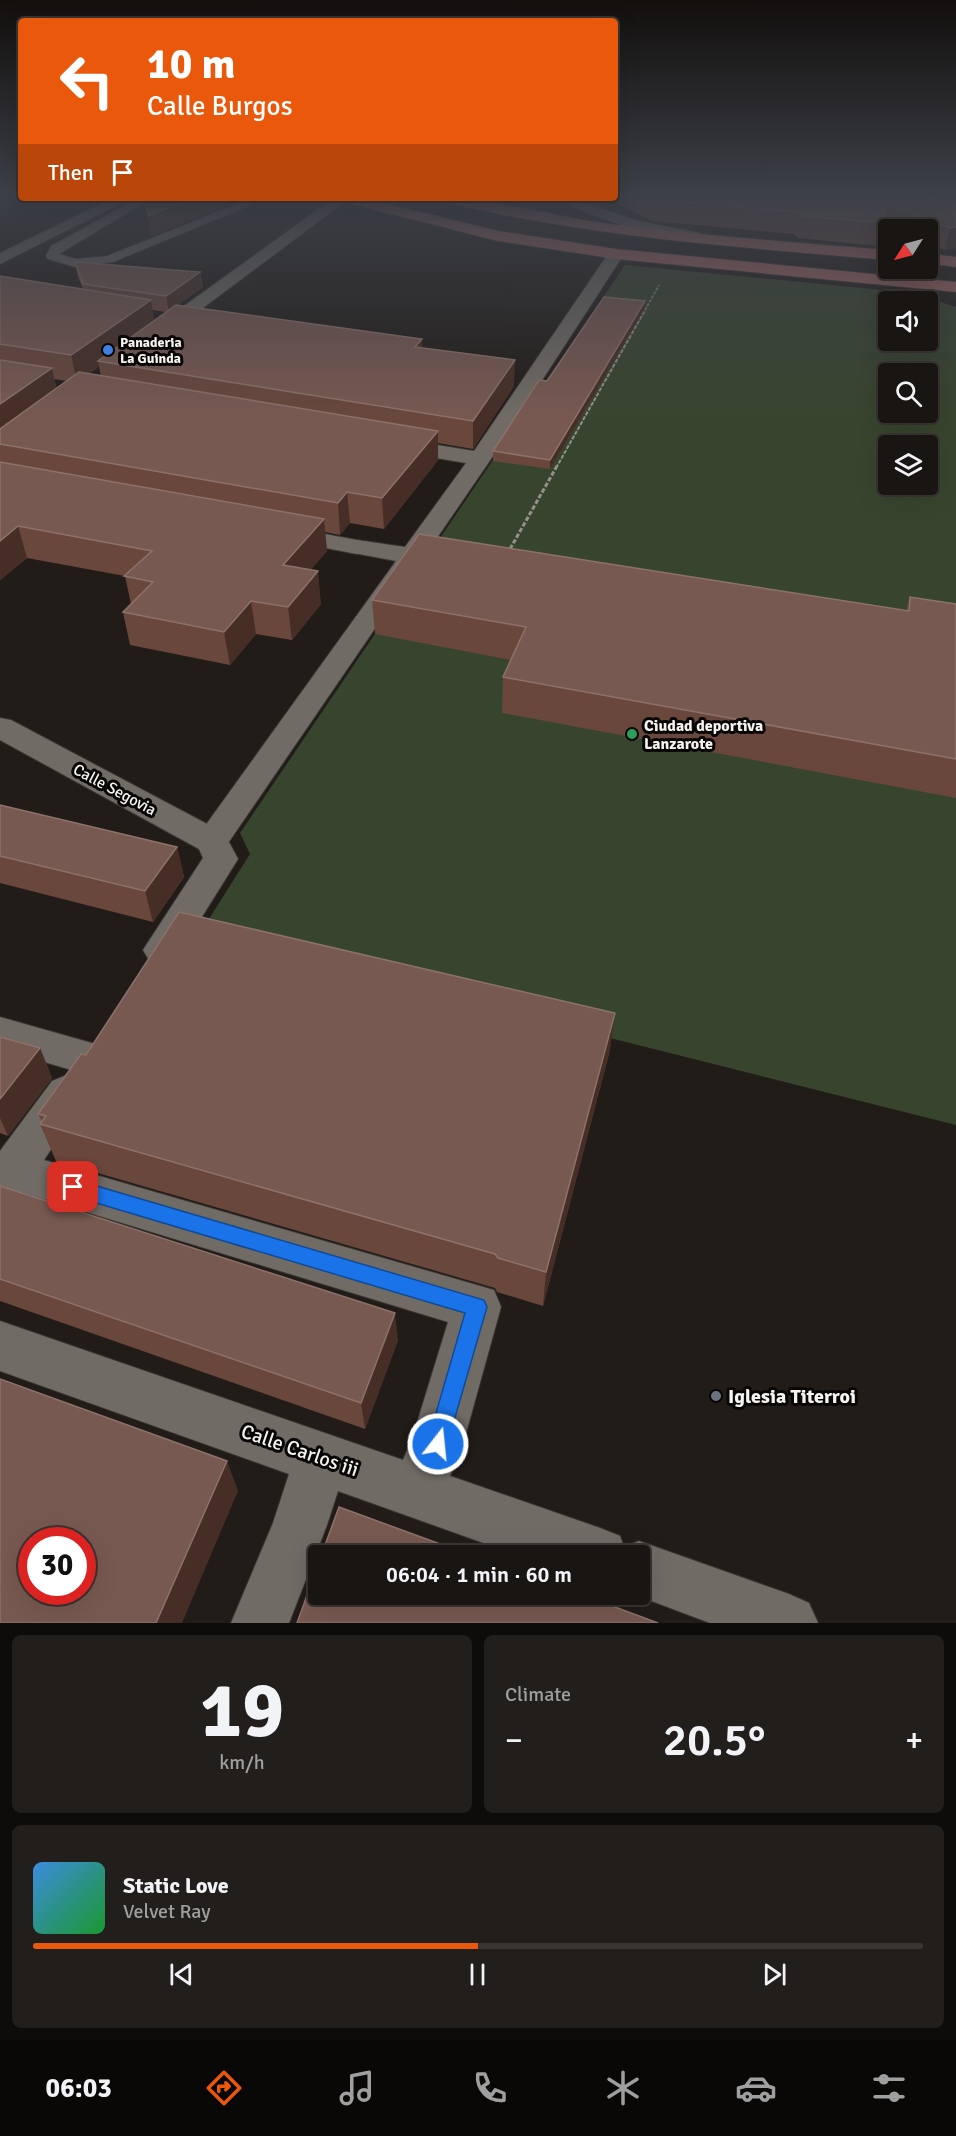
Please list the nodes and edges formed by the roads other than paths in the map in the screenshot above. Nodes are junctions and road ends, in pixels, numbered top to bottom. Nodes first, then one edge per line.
1 (248, 268) edge
2 (605, 268) edge
3 (758, 268) edge
4 (956, 287) edge
5 (151, 317) edge
6 (175, 321) junction
7 (198, 324) edge
8 (147, 342) edge
9 (376, 441) edge
10 (480, 459) junction
11 (265, 530) edge
12 (413, 556) junction
13 (0, 727) edge
14 (217, 850) junction
15 (144, 979) edge
16 (0, 1033) edge
17 (6, 1174) edge
18 (0, 1346) edge
19 (321, 1457) junction
20 (417, 1490) junction
21 (570, 1545) edge
22 (650, 1573) edge
23 (260, 1623) edge
24 (789, 1623) edge

1 - 6 street
2 - 10 street
3 - 4 main road
5 - 6 street
6 - 7 street
6 - 8 street
9 - 10 street
10 - 12 street
11 - 12 street
12 - 14 street
13 - 14 street, Calle Segovia
14 - 15 street
16 - 17 street
17 - 20 street
18 - 19 street, Calle Carlos iii
19 - 20 street, Calle Carlos iii
19 - 23 street
20 - 21 street, Calle Carlos iii
22 - 24 street

